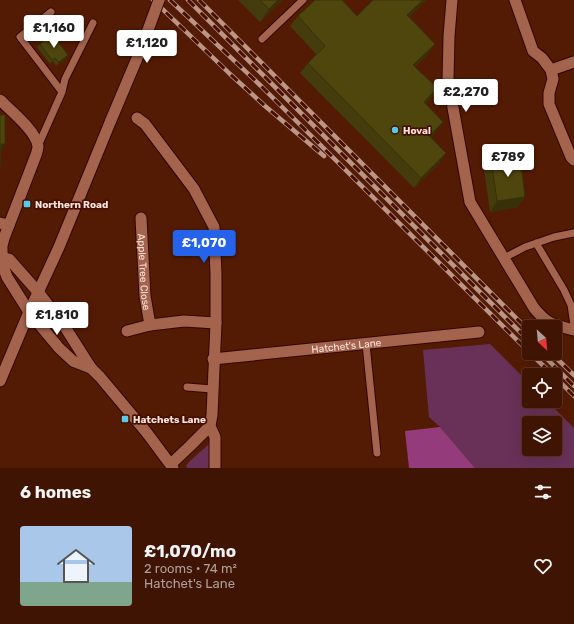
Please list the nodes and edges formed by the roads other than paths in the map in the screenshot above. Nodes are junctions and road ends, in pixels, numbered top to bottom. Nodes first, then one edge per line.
1 (159, 0) edge
2 (304, 0) edge
3 (452, 0) edge
4 (514, 0) edge
5 (51, 12) dead end
6 (93, 22) dead end
7 (262, 39) dead end
8 (574, 62) edge
9 (551, 70) junction
10 (62, 92) junction
11 (0, 100) edge
12 (137, 118) dead end
13 (38, 146) junction
14 (574, 160) edge
15 (141, 218) dead end
16 (4, 224) edge
17 (574, 234) edge
18 (536, 243) junction
19 (504, 258) junction
20 (2, 260) edge
21 (39, 293) junction
22 (29, 312) junction
23 (216, 324) junction
24 (150, 325) junction
25 (574, 325) edge
26 (574, 330) edge
27 (127, 331) dead end
28 (479, 332) dead end
29 (366, 344) junction
30 (213, 359) junction
31 (91, 368) junction
32 (0, 380) edge
33 (187, 387) dead end
34 (212, 389) junction
35 (210, 426) junction
36 (377, 454) dead end
37 (172, 466) edge
38 (215, 466) dead end

1 - 21 street, bridge
2 - 7 lane
3 - 19 street
4 - 9 street
5 - 10 lane
6 - 10 lane
8 - 9 street
9 - 14 street
10 - 13 lane
11 - 13 street
12 - 23 street
13 - 16 street
15 - 24 street, Apple Tree Close
16 - 20 street
17 - 18 lane
18 - 19 lane
18 - 25 lane
19 - 26 street
20 - 21 street
20 - 22 street
21 - 22 street
21 - 31 street
22 - 31 street
22 - 32 street
23 - 24 street, Apple Tree Close
23 - 30 street
24 - 27 street, Apple Tree Close
28 - 29 street, Hatchet's Lane
29 - 30 street, Hatchet's Lane
29 - 36 lane
30 - 34 street
31 - 37 street
33 - 34 lane
34 - 35 street
35 - 37 street
35 - 38 street

